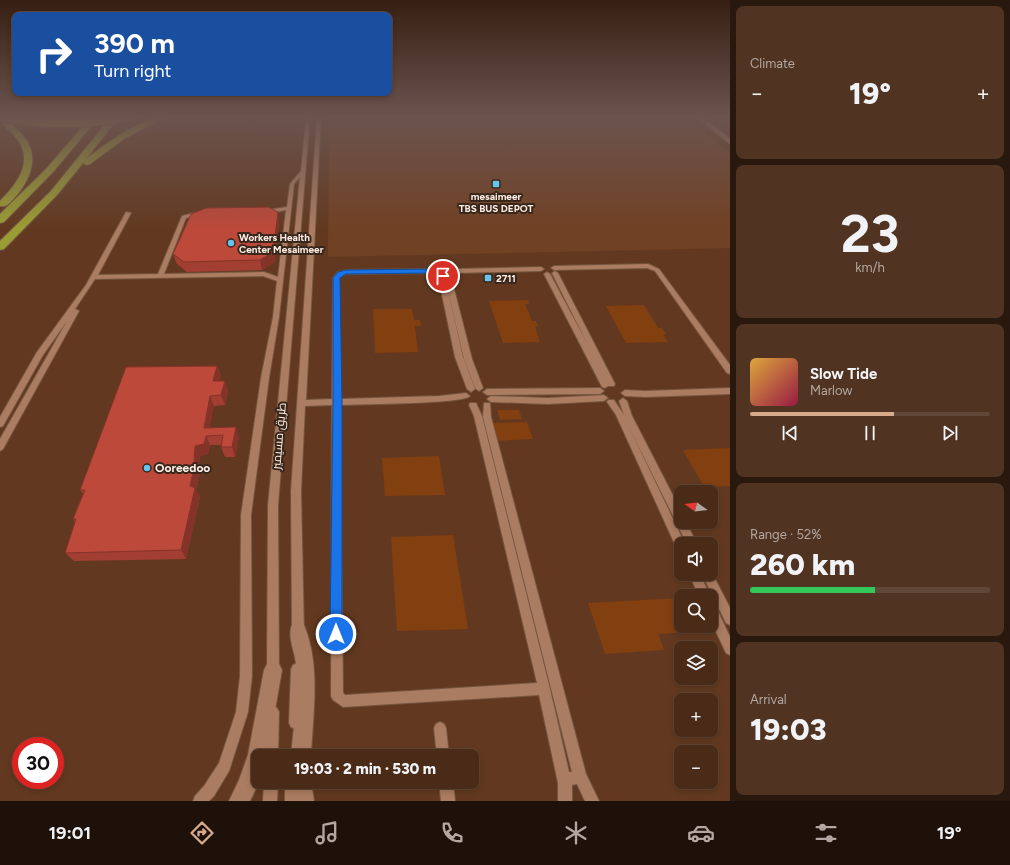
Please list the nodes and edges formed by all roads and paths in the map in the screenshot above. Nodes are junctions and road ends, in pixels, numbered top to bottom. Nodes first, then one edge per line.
1 (52, 154) edge
2 (64, 154) edge
3 (76, 154) edge
4 (85, 154) edge
5 (98, 154) edge
6 (304, 154) edge
7 (316, 154) edge
8 (28, 156) edge
9 (302, 172) junction
10 (54, 193) junction
11 (0, 208) edge
12 (261, 212) edge
13 (289, 212) junction
14 (128, 213) dead end
15 (206, 213) edge
16 (0, 220) edge
17 (0, 235) edge
18 (0, 247) edge
19 (284, 252) junction
20 (294, 264) junction
21 (282, 267) junction
22 (549, 271) junction
23 (444, 273) junction
24 (264, 274) junction
25 (160, 276) junction
26 (93, 277) junction
27 (280, 280) junction
28 (89, 285) junction
29 (291, 298) junction
30 (276, 317) junction
31 (730, 371) edge
32 (471, 389) junction
33 (730, 391) edge
34 (606, 392) junction
35 (486, 396) junction
36 (624, 397) junction
37 (337, 401) junction
38 (469, 401) junction
39 (301, 402) junction
40 (0, 424) edge
41 (0, 447) edge
42 (674, 508) edge
43 (677, 537) edge
44 (711, 581) edge
45 (730, 619) edge
46 (718, 624) edge
47 (298, 631) junction
48 (730, 649) edge
49 (273, 670) junction
50 (544, 689) junction
51 (440, 728) dead end
52 (272, 749) edge
53 (293, 749) edge
54 (301, 749) edge
55 (442, 749) edge
56 (563, 776) junction
57 (580, 776) junction
58 (271, 789) edge
59 (292, 789) edge
60 (302, 789) edge
61 (447, 789) edge
62 (200, 801) edge
63 (238, 801) edge
64 (270, 801) edge
65 (292, 801) edge
66 (304, 801) edge
67 (448, 801) edge
68 (565, 801) edge
69 (592, 801) edge

1 - 11 highway
2 - 16 highway
3 - 17 highway
4 - 10 highway
5 - 10 highway
6 - 9 street, طريق مسيمير
7 - 39 street, طريق مسيمير
8 - 11 highway
9 - 13 street
9 - 20 street, طريق مسيمير
10 - 18 highway
12 - 13 street
13 - 19 street
14 - 26 street
15 - 25 street
19 - 20 street
19 - 21 street
20 - 29 street, طريق مسيمير
21 - 24 street
21 - 27 street
22 - 23 street
22 - 31 street
22 - 34 street
23 - 32 street
23 - 35 street
23 - 37 street
24 - 25 street
24 - 27 street
25 - 26 street
26 - 28 street
27 - 30 street
28 - 40 street
28 - 41 street
29 - 30 street
29 - 49 street, طريق مسيمير
30 - 62 street
32 - 35 street
32 - 38 street
33 - 36 street
34 - 35 street
34 - 36 street
34 - 36 street
34 - 43 street
35 - 38 street
35 - 57 street
36 - 42 street
37 - 38 street
37 - 39 street
37 - 50 street
38 - 50 street
39 - 47 street, طريق مسيمير
44 - 45 street
46 - 48 street
47 - 53 street, طريق مسيمير
47 - 54 street
49 - 52 street, طريق مسيمير
49 - 63 street
50 - 56 street
51 - 55 street
56 - 57 street
56 - 68 street
57 - 69 street
58 - 64 street
59 - 65 street
60 - 66 street
61 - 67 street

